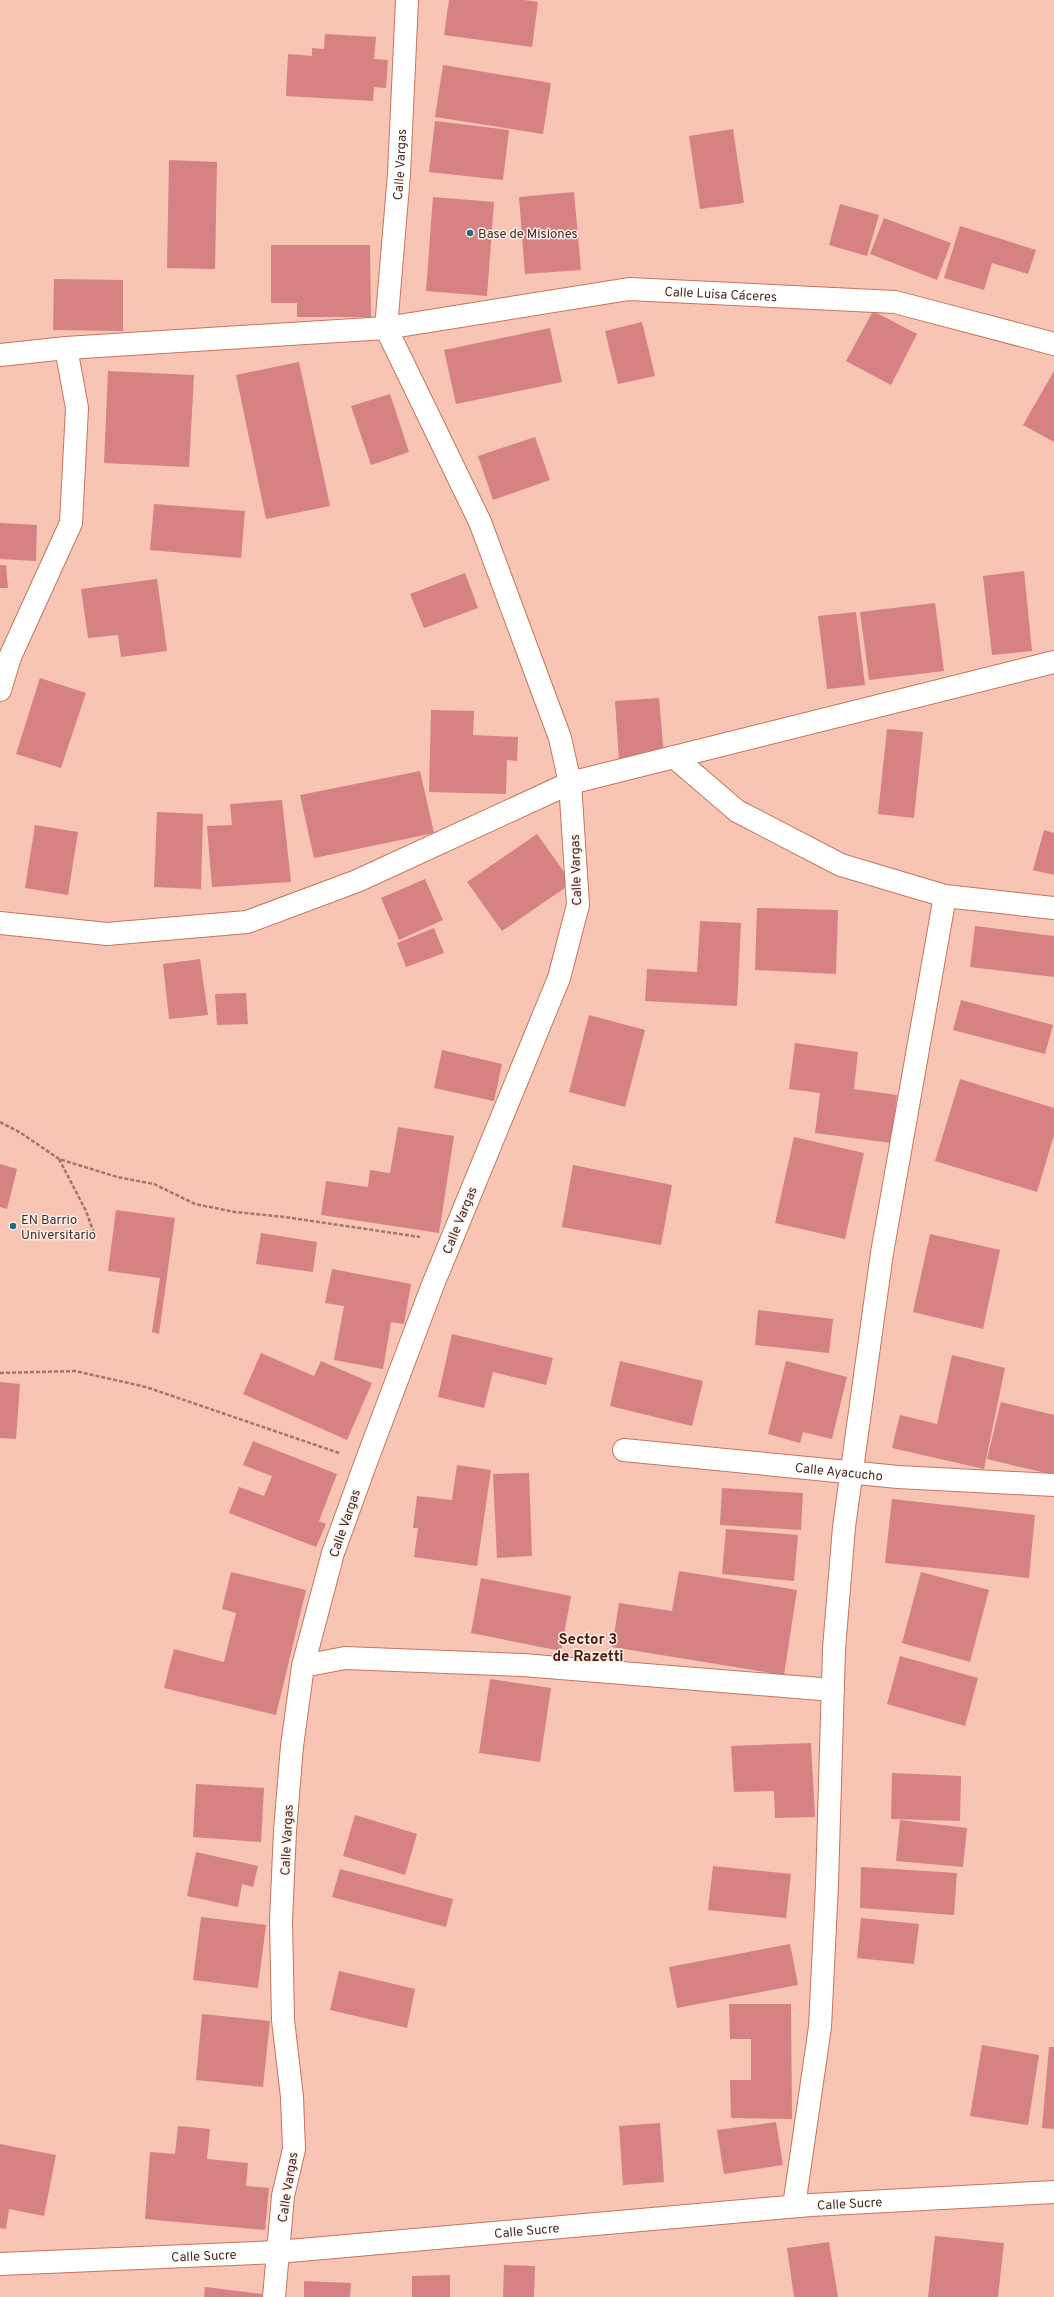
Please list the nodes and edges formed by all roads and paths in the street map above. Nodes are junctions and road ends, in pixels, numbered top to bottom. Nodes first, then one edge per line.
1 (407, 0) edge
2 (386, 328) junction
3 (1054, 344) edge
4 (66, 348) junction
5 (0, 355) edge
6 (1054, 662) edge
7 (0, 690) edge
8 (674, 757) junction
9 (570, 783) junction
10 (945, 896) junction
11 (1054, 908) edge
12 (0, 923) edge
13 (0, 1122) edge
14 (59, 1159) junction
15 (94, 1233) dead end
16 (450, 1242) junction
17 (0, 1373) edge
18 (624, 1450) dead end
19 (366, 1462) junction
20 (851, 1471) junction
21 (1054, 1485) edge
22 (303, 1666) junction
23 (833, 1690) junction
24 (1054, 2192) edge
25 (794, 2206) junction
26 (278, 2252) junction
27 (0, 2264) edge
28 (274, 2297) edge

1 - 2 street, Calle Vargas
2 - 3 street, Calle Luisa Cáceres
2 - 4 street, Calle Luisa Cáceres
2 - 9 street, Calle Vargas
4 - 5 street, Calle Luisa Cáceres
4 - 7 street
6 - 8 street
8 - 9 street
8 - 10 street
9 - 12 street
9 - 16 street, Calle Vargas
10 - 11 street
10 - 20 street
13 - 14 path
14 - 15 path
14 - 16 path
16 - 19 street, Calle Vargas
17 - 19 path
18 - 20 street, Calle Ayacucho
19 - 22 street, Calle Vargas
20 - 21 street, Calle Ayacucho
20 - 23 street
22 - 23 street
22 - 26 street, Calle Vargas
23 - 25 street
24 - 25 street, Calle Sucre
25 - 26 street, Calle Sucre
26 - 27 street, Calle Sucre
26 - 28 street, Calle Vargas

